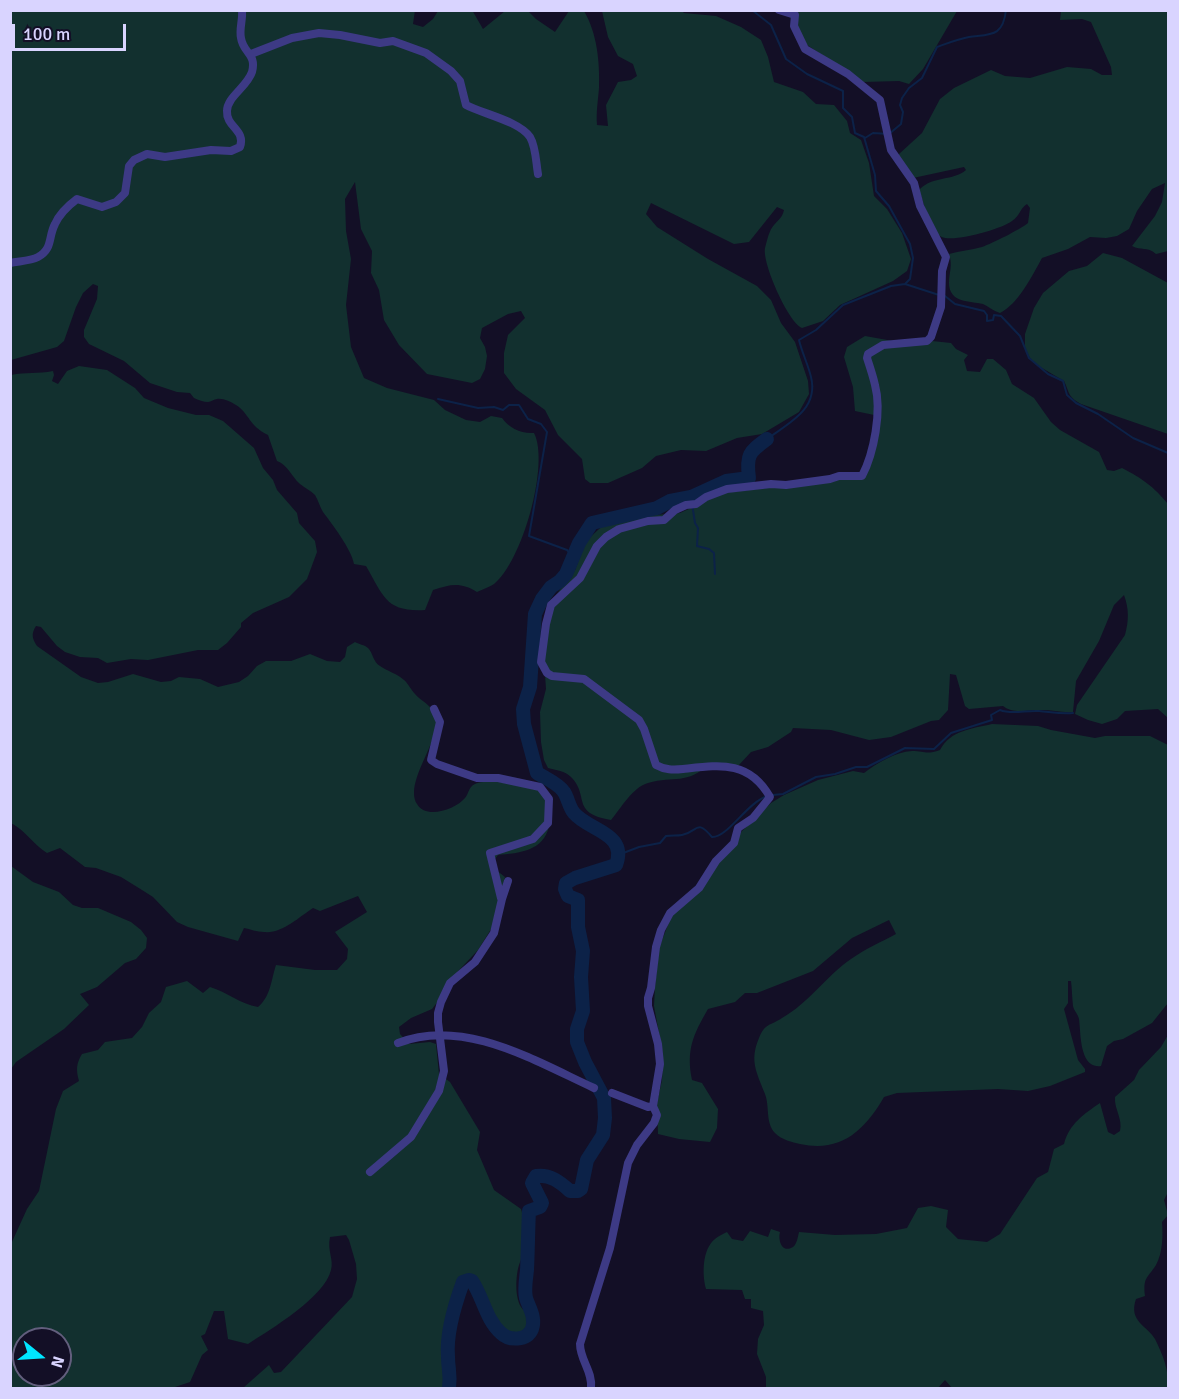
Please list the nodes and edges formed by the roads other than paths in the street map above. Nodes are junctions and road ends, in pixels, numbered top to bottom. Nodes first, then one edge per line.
1 (242, 10) edge
2 (779, 10) edge
3 (251, 54) junction
4 (538, 174) dead end
5 (10, 263) edge
6 (434, 709) dead end
7 (508, 881) dead end
8 (501, 899) junction
9 (439, 1034) junction
10 (398, 1043) dead end
11 (594, 1088) dead end
12 (612, 1093) dead end
13 (653, 1106) junction
14 (370, 1172) dead end
15 (591, 1389) edge

1 - 3 street
2 - 13 street
3 - 4 street
3 - 5 street
6 - 8 street
7 - 8 street
8 - 9 street
9 - 10 street
9 - 11 street
9 - 14 street
12 - 13 street
13 - 15 street

